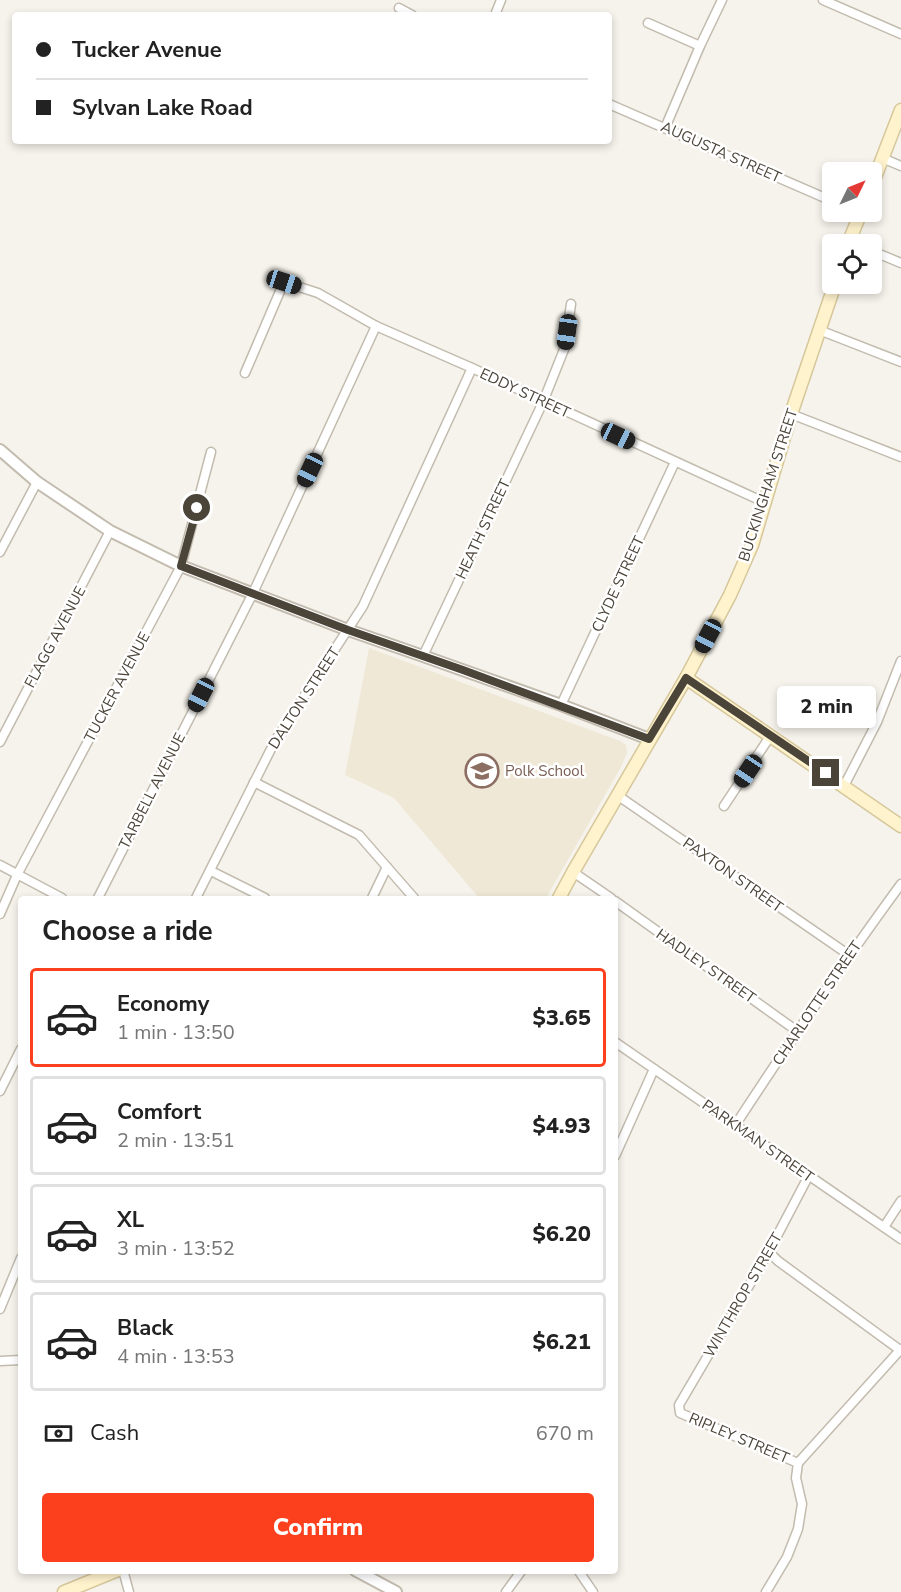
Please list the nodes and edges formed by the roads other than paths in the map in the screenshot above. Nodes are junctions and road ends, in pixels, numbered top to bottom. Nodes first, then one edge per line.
1 (722, 0) edge
2 (823, 0) edge
3 (399, 8) dead end
4 (406, 12) edge
5 (648, 23) dead end
6 (901, 34) edge
7 (700, 46) junction
8 (612, 105) edge
9 (901, 110) edge
10 (665, 128) junction
11 (882, 158) junction
12 (880, 162) edge
13 (901, 166) edge
14 (822, 197) edge
15 (882, 255) edge
16 (901, 263) edge
17 (832, 294) edge
18 (571, 304) dead end
19 (376, 326) junction
20 (819, 330) junction
21 (901, 362) edge
22 (472, 368) junction
23 (245, 374) dead end
24 (543, 402) junction
25 (791, 414) junction
26 (0, 450) edge
27 (211, 452) dead end
28 (901, 457) edge
29 (675, 462) junction
30 (37, 482) junction
31 (766, 503) junction
32 (110, 531) junction
33 (0, 552) edge
34 (181, 566) junction
35 (253, 593) junction
36 (348, 630) junction
37 (423, 656) junction
38 (901, 661) edge
39 (686, 678) junction
40 (561, 705) junction
41 (771, 735) junction
42 (649, 739) junction
43 (0, 742) edge
44 (254, 782) junction
45 (844, 786) junction
46 (617, 795) junction
47 (724, 806) dead end
48 (901, 826) edge
49 (0, 865) edge
50 (387, 867) junction
51 (211, 870) junction
52 (573, 872) junction
53 (17, 875) junction
54 (901, 884) edge
55 (58, 896) edge
56 (99, 896) edge
57 (197, 896) edge
58 (261, 896) edge
59 (373, 896) edge
60 (412, 896) edge
61 (560, 896) edge
62 (608, 896) edge
63 (618, 903) edge
64 (0, 914) edge
65 (849, 955) junction
66 (797, 1030) junction
67 (618, 1044) edge
68 (18, 1055) edge
69 (0, 1065) edge
70 (654, 1069) junction
71 (10, 1071) junction
72 (0, 1091) edge
73 (736, 1124) junction
74 (618, 1149) edge
75 (808, 1177) junction
76 (901, 1201) edge
77 (884, 1227) junction
78 (901, 1239) edge
79 (770, 1249) junction
80 (18, 1265) edge
81 (0, 1309) edge
82 (900, 1349) edge
83 (18, 1360) edge
84 (0, 1361) edge
85 (680, 1413) joint
86 (798, 1463) junction
87 (108, 1574) edge
88 (124, 1574) edge
89 (362, 1574) edge
90 (519, 1574) edge
91 (581, 1574) edge
92 (64, 1592) edge
93 (129, 1592) edge
94 (396, 1592) edge
95 (506, 1592) edge
96 (592, 1592) edge
97 (766, 1592) edge

1 - 7 street
2 - 6 street
3 - 4 street
5 - 7 street
7 - 10 street
8 - 10 street, AUGUSTA STREET
9 - 11 main road
10 - 14 street, AUGUSTA STREET
11 - 12 main road
11 - 13 street
15 - 16 street
17 - 20 main road, BUCKINGHAM STREET
18 - 24 street, HEATH STREET
19 - 22 street, EDDY STREET
19 - 23 street, EDDY STREET
19 - 35 street, TARBELL AVENUE
20 - 21 street
20 - 25 main road, BUCKINGHAM STREET
22 - 24 street, EDDY STREET
22 - 36 street, DALTON STREET
24 - 29 street, EDDY STREET
24 - 37 street, HEATH STREET
25 - 28 street
25 - 31 main road, BUCKINGHAM STREET
26 - 30 street
27 - 34 street, TUCKER AVENUE
29 - 31 street, EDDY STREET
29 - 40 street, CLYDE STREET
30 - 32 street
30 - 33 street
31 - 39 main road, BUCKINGHAM STREET
32 - 34 street
32 - 43 street, FLAGG AVENUE
34 - 35 street
34 - 53 street, TUCKER AVENUE
35 - 36 street
35 - 56 street, TARBELL AVENUE
36 - 37 street
36 - 44 street, DALTON STREET
37 - 40 street
38 - 45 street
39 - 41 main road
39 - 42 main road, BUCKINGHAM STREET
40 - 42 street
41 - 45 main road
41 - 47 street
42 - 46 main road, BUCKINGHAM STREET
44 - 50 street
44 - 51 street, DALTON STREET
45 - 48 main road
46 - 52 main road, BUCKINGHAM STREET
46 - 65 street, PAXTON STREET
49 - 53 street
50 - 59 street
50 - 60 street
51 - 57 street, DALTON STREET
51 - 58 street
52 - 61 main road, BUCKINGHAM STREET
52 - 62 street
53 - 55 street
53 - 64 street, TUCKER AVENUE
54 - 65 street, CHARLOTTE STREET
63 - 66 street, HADLEY STREET
65 - 66 street, CHARLOTTE STREET
66 - 73 street, CHARLOTTE STREET
67 - 70 street, PARKMAN STREET
68 - 71 street
69 - 71 street
70 - 73 street, PARKMAN STREET
70 - 74 street
71 - 72 street
73 - 75 street, PARKMAN STREET
75 - 77 street, PARKMAN STREET
75 - 79 street, WINTHROP STREET
76 - 77 street
77 - 78 street, PARKMAN STREET
79 - 82 street
79 - 85 street, WINTHROP STREET
80 - 81 street
82 - 86 street
83 - 84 street
85 - 86 street, RIPLEY STREET
86 - 97 street
87 - 92 main road
88 - 93 street
89 - 94 street
90 - 95 street
91 - 96 street

